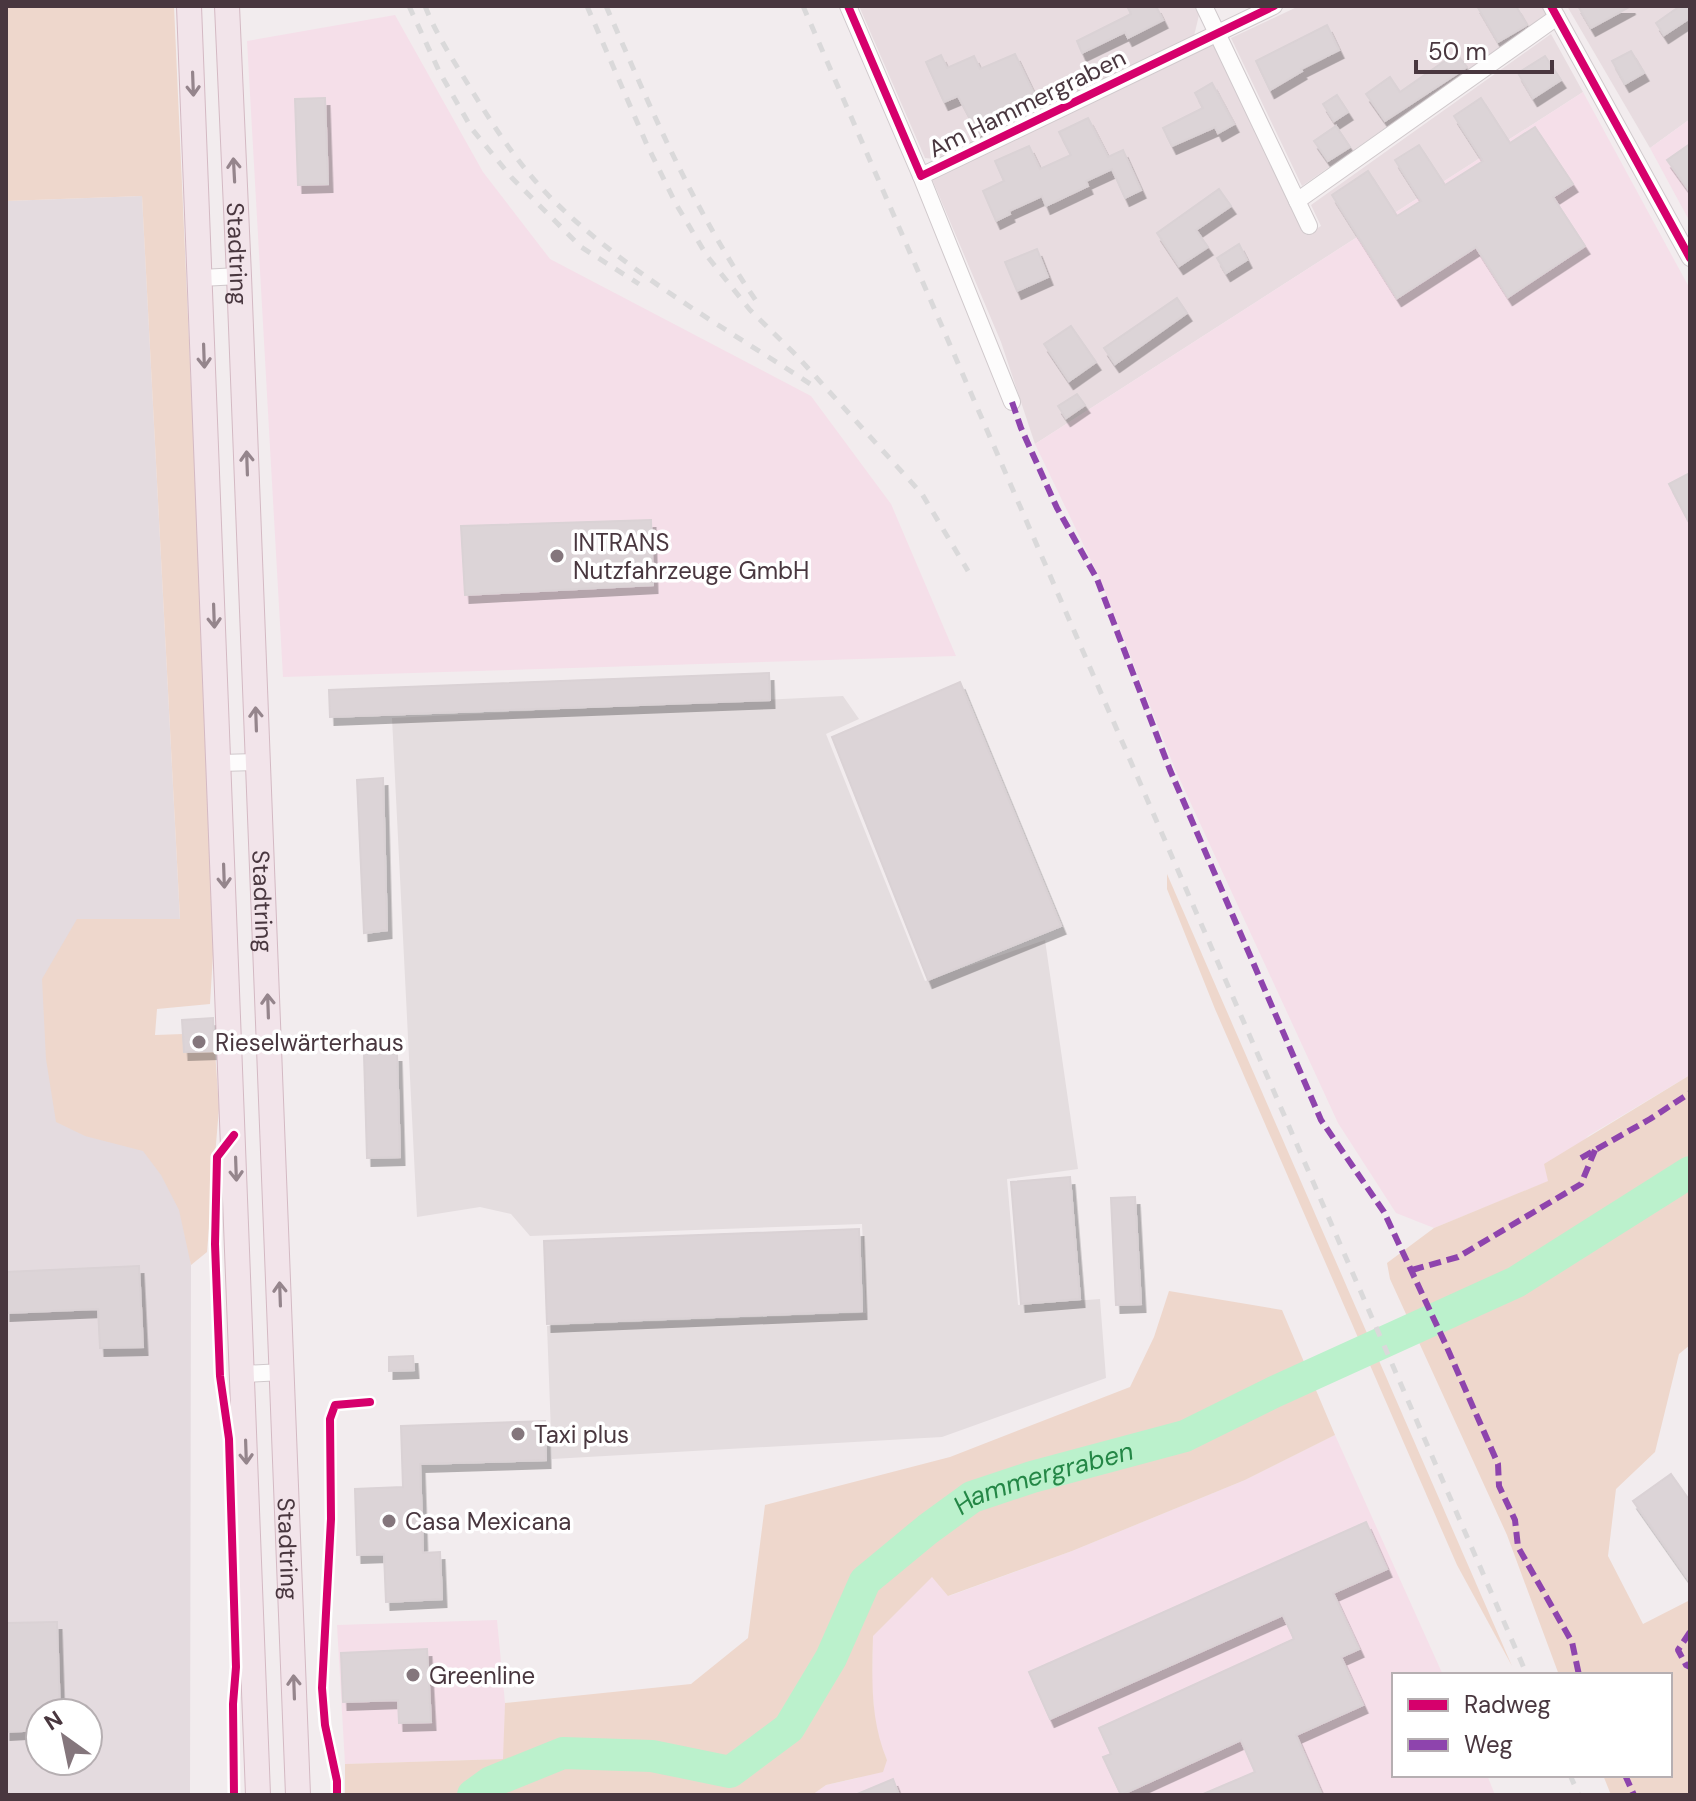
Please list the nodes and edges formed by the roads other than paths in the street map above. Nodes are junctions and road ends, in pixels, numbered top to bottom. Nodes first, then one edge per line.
1 (189, 6) edge
2 (227, 6) edge
3 (848, 6) edge
4 (1204, 6) edge
5 (1274, 6) edge
6 (1554, 12) edge
7 (1217, 34) junction
8 (921, 176) junction
9 (1297, 201) junction
10 (1309, 226) dead end
11 (1690, 258) edge
12 (239, 276) junction
13 (201, 278) junction
14 (1012, 402) dead end
15 (258, 762) junction
16 (220, 763) junction
17 (283, 1372) junction
18 (244, 1374) junction
19 (258, 1795) edge
20 (298, 1795) edge

1 -> 13 main road, Stadtring
12 -> 2 main road, Stadtring
3 - 8 street, Am Hammergraben
4 - 7 street
5 - 7 street, Am Hammergraben
6 - 9 street
6 - 11 street
7 - 8 street, Am Hammergraben
7 - 9 street
8 - 14 street, Am Hammergraben
9 - 10 street
12 - 13 street
15 -> 12 main road, Stadtring
13 -> 16 main road, Stadtring
15 - 16 street
17 -> 15 main road, Stadtring
16 -> 18 main road, Stadtring
17 - 18 street
20 -> 17 main road, Stadtring
18 -> 19 main road, Stadtring

